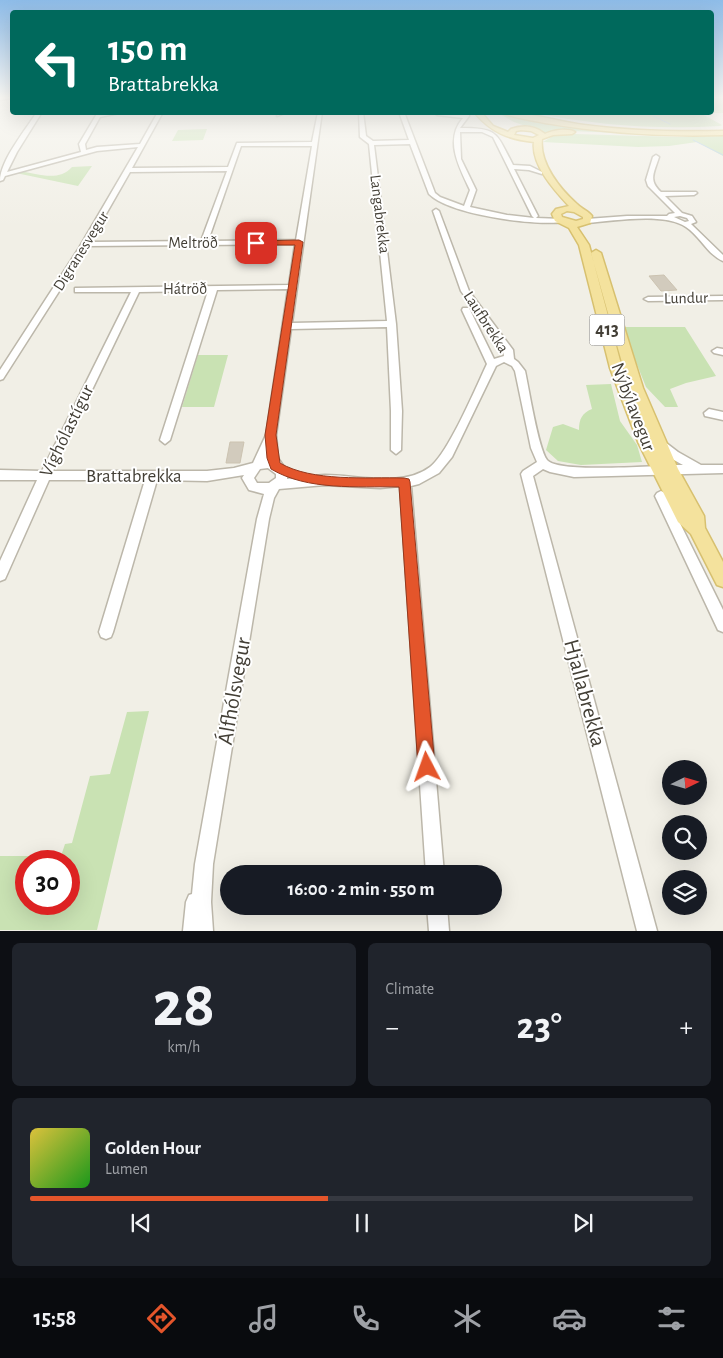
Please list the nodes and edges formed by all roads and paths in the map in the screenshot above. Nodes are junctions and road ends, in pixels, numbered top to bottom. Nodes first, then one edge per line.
1 (22, 140) edge
2 (84, 140) edge
3 (146, 140) edge
4 (315, 140) edge
5 (369, 140) edge
6 (457, 140) edge
7 (496, 140) edge
8 (522, 140) edge
9 (538, 140) edge
10 (411, 142) joint
11 (372, 143) junction
12 (314, 144) junction
13 (143, 145) junction
14 (84, 152) junction
15 (656, 157) dead end
16 (534, 160) junction
17 (510, 166) junction
18 (230, 169) junction
19 (129, 170) junction
20 (540, 173) junction
21 (1, 178) edge
22 (694, 193) dead end
23 (659, 194) junction
24 (466, 208) junction
25 (436, 211) dead end
26 (559, 211) junction
27 (680, 214) junction
28 (536, 216) junction
29 (584, 217) junction
30 (513, 218) junction
31 (670, 218) junction
32 (564, 221) junction
33 (687, 224) junction
34 (299, 242) junction
35 (204, 243) junction
36 (86, 244) junction
37 (723, 259) edge
38 (292, 287) junction
39 (136, 289) junction
40 (213, 289) junction
41 (78, 290) dead end
42 (723, 298) edge
43 (648, 299) dead end
44 (466, 310) dead end
45 (392, 324) junction
46 (286, 326) junction
47 (509, 360) junction
48 (492, 364) junction
49 (0, 377) edge
50 (709, 412) dead end
51 (723, 416) edge
52 (271, 435) junction
53 (657, 438) junction
54 (165, 440) dead end
55 (396, 450) dead end
56 (543, 463) junction
57 (256, 467) junction
58 (278, 468) junction
59 (701, 469) junction
60 (723, 469) edge
61 (664, 470) junction
62 (0, 474) edge
63 (45, 475) junction
64 (152, 476) junction
65 (207, 476) junction
66 (325, 480) junction
67 (404, 482) junction
68 (275, 486) junction
69 (253, 487) junction
70 (661, 496) dead end
71 (263, 519) junction
72 (0, 575) edge
73 (723, 579) edge
74 (723, 625) edge
75 (106, 632) dead end
76 (204, 864) junction
77 (434, 865) edge
78 (438, 915) edge
79 (193, 930) edge
80 (204, 930) edge
81 (439, 930) edge
82 (647, 930) edge

1 - 21 street
2 - 14 street
3 - 13 street, Digranesvegur
4 - 12 street
5 - 11 street
6 - 24 street
7 - 17 street
8 - 16 main road, 413
9 - 29 main road, Nýbýlavegur / 413
10 - 11 street
10 - 24 street
11 - 45 street, Langabrekka
12 - 18 street
12 - 34 street
13 - 14 street
13 - 19 street, Digranesvegur
14 - 21 street
15 - 23 street
16 - 17 street
16 - 20 main road, 413
17 - 20 street
17 - 28 street
18 - 19 street
18 - 35 street
19 - 36 street, Digranesvegur
20 - 26 main road, 413
22 - 23 street
23 - 27 street
24 - 30 street
25 - 47 street, Laufbrekka
26 - 28 street
26 - 29 main road
26 - 32 main road, 413
27 - 31 street
27 - 33 street
28 - 30 street
29 - 31 street
29 - 32 main road
29 - 53 main road, Nýbýlavegur / 413
30 - 32 street
31 - 33 street
32 - 61 main road, Nýbýlavegur / 413
33 - 37 street
34 - 35 street, Meltröð
34 - 38 street
35 - 36 street, Meltröð
36 - 49 street, Digranesvegur
38 - 40 street, Hátröð
38 - 46 street
39 - 40 street, Hátröð
39 - 41 street, Hátröð
39 - 63 street, Víghólastígur
40 - 54 street
42 - 43 street, Lundur
44 - 48 street, Laufbrekka
45 - 46 street
45 - 55 street, Langabrekka
46 - 52 street
47 - 48 street, Laufbrekka
47 - 56 street
48 - 67 street, Laufbrekka
50 - 51 street
52 - 57 street
52 - 58 street
53 - 59 street
53 - 61 main road, Nýbýlavegur / 413
56 - 61 street
56 - 82 street, Hjallabrekka
57 - 58 street
57 - 65 street, Brattabrekka
57 - 69 street
58 - 66 street
58 - 68 street
59 - 60 street
59 - 61 street
61 - 73 main road, Nýbýlavegur / 413
62 - 63 street, Brattabrekka
63 - 64 street, Brattabrekka
63 - 72 street, Víghólastígur
64 - 65 street, Brattabrekka
64 - 75 street
65 - 69 street, Brattabrekka
66 - 67 street
66 - 68 street
67 - 77 street
68 - 69 street
68 - 71 street, Álfhólsvegur
69 - 71 street, Álfhólsvegur
70 - 74 street
71 - 76 street, Álfhólsvegur
76 - 79 street, Álfhólsvegur
76 - 80 street, Álfhólsvegur
78 - 81 street

